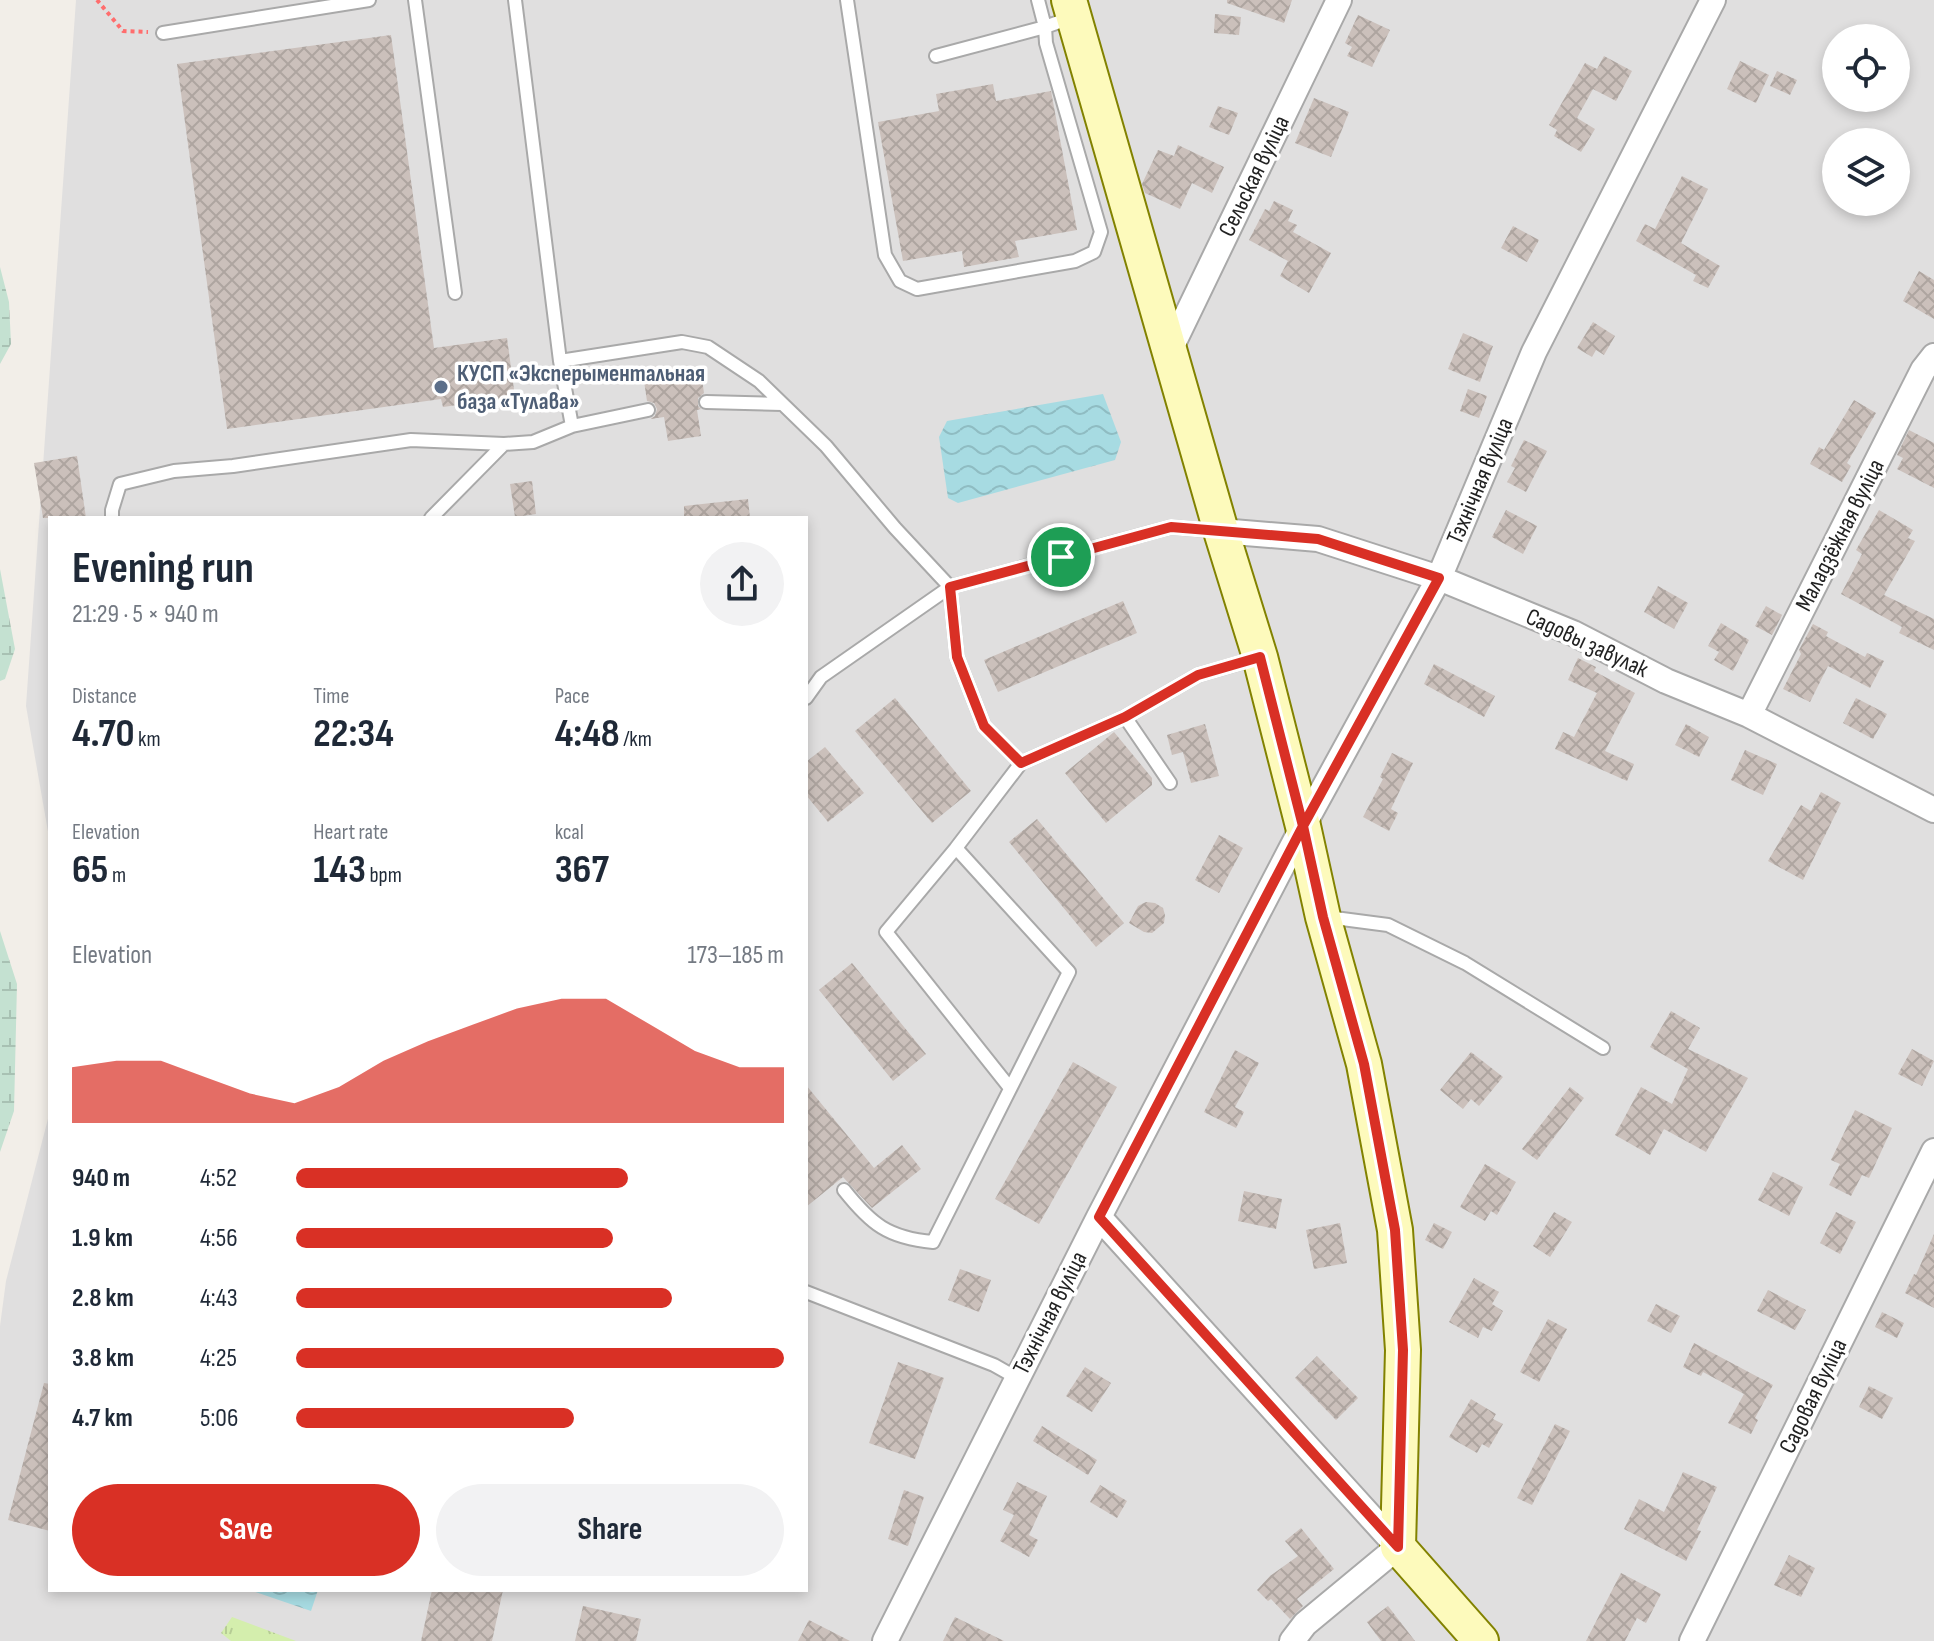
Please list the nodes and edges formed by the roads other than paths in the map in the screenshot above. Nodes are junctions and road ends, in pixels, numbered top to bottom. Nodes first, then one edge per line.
1 (369, 0) edge
2 (415, 0) edge
3 (515, 0) edge
4 (847, 0) edge
5 (1038, 0) edge
6 (1339, 0) edge
7 (1713, 0) edge
8 (1062, 15) edge
9 (163, 33) road end
10 (936, 56) dead end
11 (455, 293) dead end
12 (1169, 352) junction
13 (1934, 356) edge
14 (560, 361) junction
15 (706, 402) dead end
16 (782, 404) junction
17 (648, 410) dead end
18 (572, 426) junction
19 (504, 444) junction
20 (112, 516) edge
21 (433, 516) edge
22 (1221, 531) junction
23 (1439, 578) junction
24 (950, 587) junction
25 (1260, 657) junction
26 (808, 695) edge
27 (1749, 715) junction
28 (1125, 717) junction
29 (1021, 763) junction
30 (1170, 783) dead end
31 (1934, 810) edge
32 (1303, 826) junction
33 (956, 848) junction
34 (1323, 917) junction
35 (1603, 1048) dead end
36 (1010, 1088) junction
37 (1934, 1151) edge
38 (844, 1190) dead end
39 (1099, 1217) junction
40 (808, 1293) edge
41 (1017, 1378) junction
42 (1398, 1547) junction
43 (885, 1641) edge
44 (1292, 1641) edge
45 (1481, 1641) edge
46 (1692, 1641) edge

1 - 9 lane
2 - 11 lane
3 - 14 lane
4 - 8 lane
5 - 8 lane
6 - 12 street, Сельская вуліца
7 - 23 street, Тэхнічная вуліца
8 - 10 lane
8 - 12 street
12 - 22 street
13 - 27 street, Маладзёжная вуліца
14 - 16 lane
14 - 18 lane
15 - 16 lane
16 - 24 lane
17 - 18 lane
18 - 19 lane
19 - 20 lane
19 - 21 lane
22 - 23 street, Садовы завулак
22 - 24 lane
22 - 25 street
23 - 27 street, Садовы завулак
23 - 32 street, Тэхнічная вуліца
24 - 26 lane
24 - 29 lane
25 - 28 lane
25 - 32 street
27 - 31 street, Садовы завулак
28 - 29 lane
28 - 30 lane
29 - 33 lane
32 - 34 street
32 - 39 street, Тэхнічная вуліца
33 - 36 lane
33 - 36 lane
34 - 35 lane
34 - 42 street
36 - 38 lane
37 - 46 street, Садовая вуліца
39 - 41 street, Тэхнічная вуліца
39 - 42 street
40 - 41 lane
41 - 43 street, Тэхнічная вуліца
42 - 44 street
42 - 45 street

